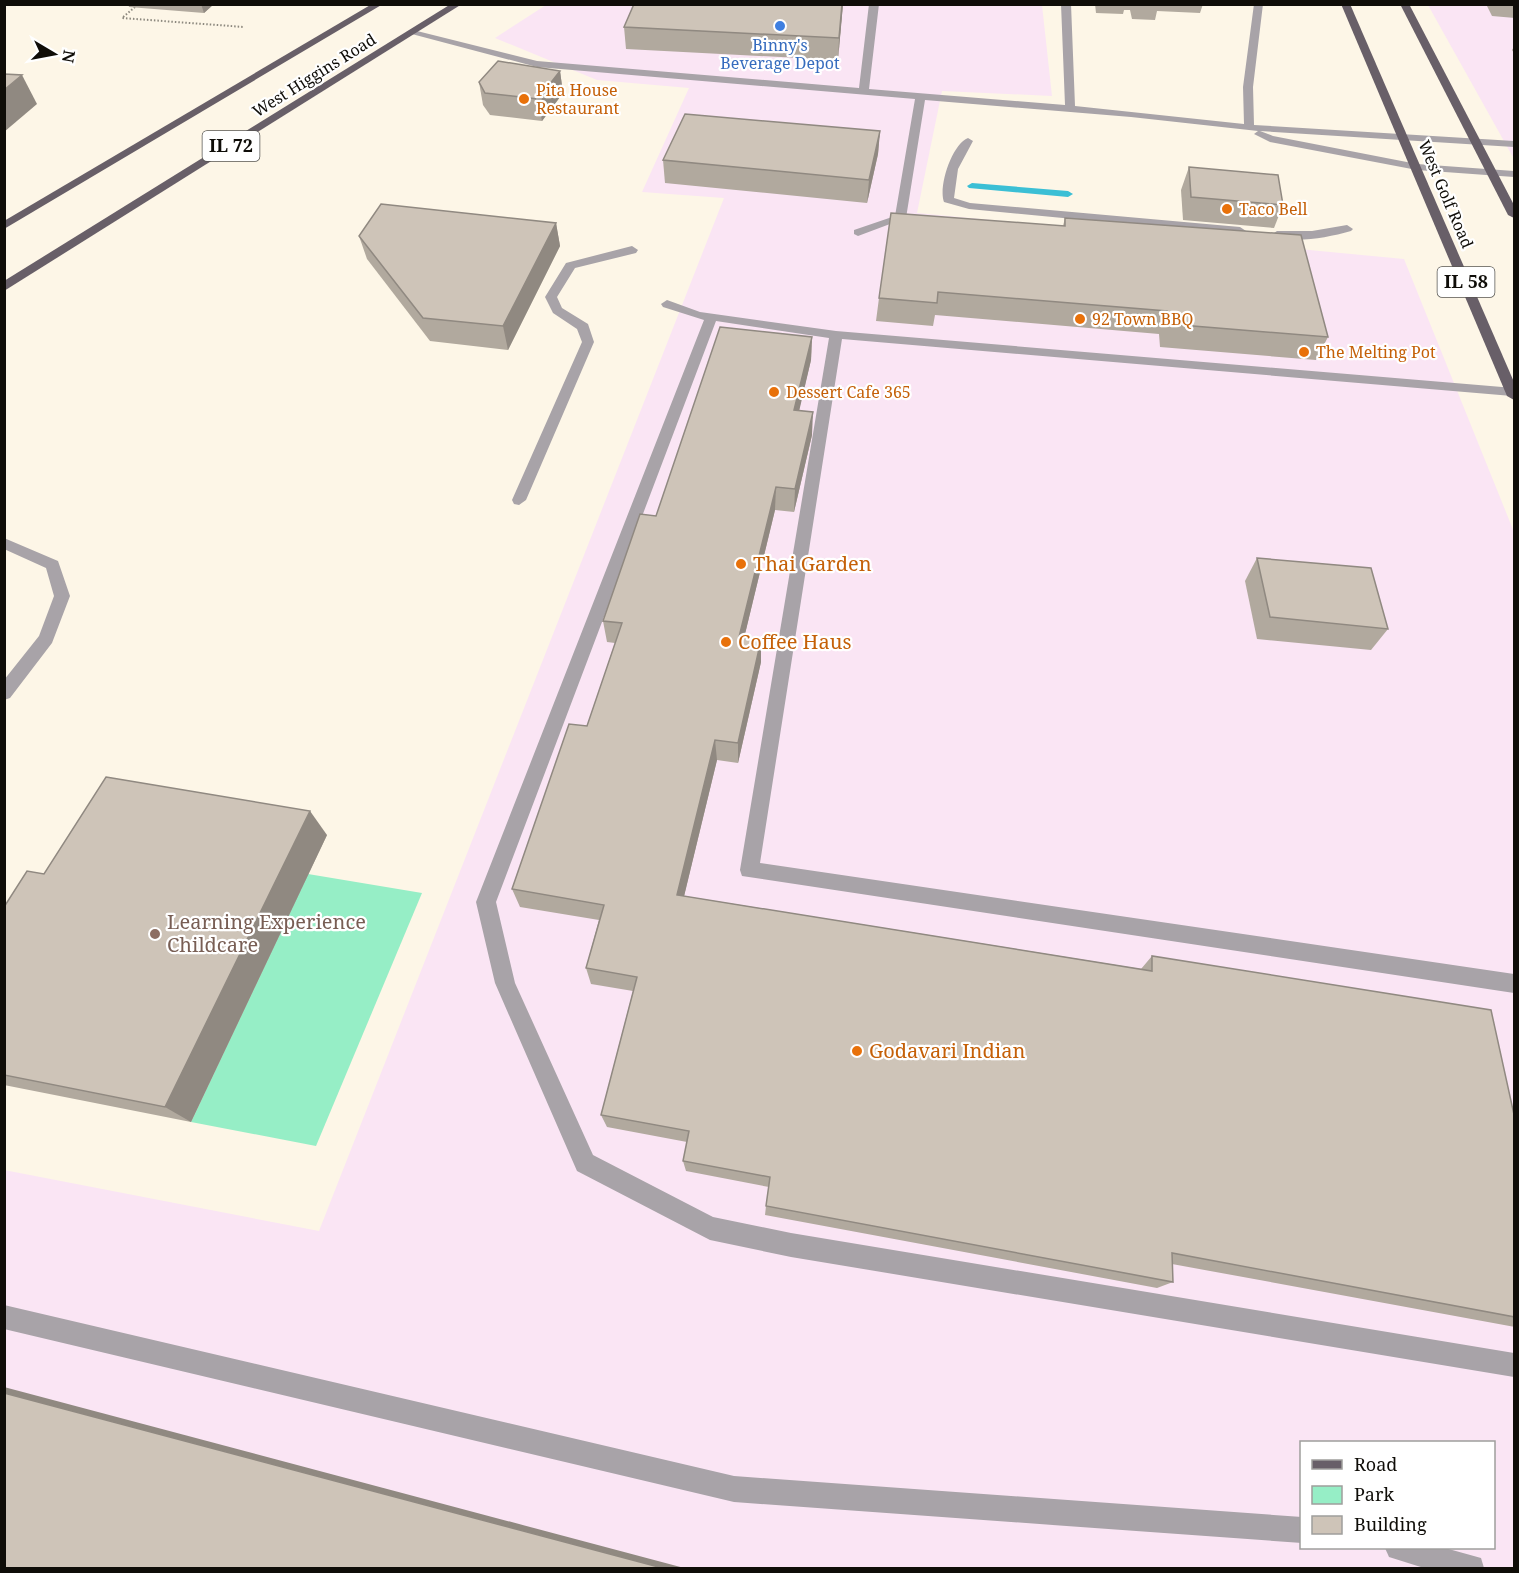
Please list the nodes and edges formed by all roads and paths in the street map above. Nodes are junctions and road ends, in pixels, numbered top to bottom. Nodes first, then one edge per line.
1 (379, 4) edge
2 (458, 4) edge
3 (874, 4) edge
4 (1066, 4) edge
5 (1345, 4) edge
6 (1404, 4) edge
7 (1258, 6) edge
8 (135, 8) dead end
9 (244, 27) dead end
10 (413, 33) junction
11 (864, 92) junction
12 (921, 96) junction
13 (1070, 109) junction
14 (1249, 128) junction
15 (1403, 136) junction
16 (968, 141) dead end
17 (1477, 141) junction
18 (1515, 144) edge
19 (1417, 167) junction
20 (1492, 172) junction
21 (1515, 174) edge
22 (1515, 215) edge
23 (4, 226) edge
24 (1347, 229) dead end
25 (858, 232) dead end
26 (1248, 232) edge
27 (1268, 234) edge
28 (632, 250) dead end
29 (4, 287) edge
30 (666, 304) dead end
31 (711, 316) junction
32 (836, 335) junction
33 (1514, 394) edge
34 (519, 500) dead end
35 (4, 543) edge
36 (4, 693) edge
37 (1515, 984) edge
38 (4, 1317) edge
39 (1515, 1365) edge
40 (1300, 1530) edge
41 (1401, 1549) edge
42 (1471, 1569) edge

1 - 23 main road, West Higgins Road / IL 72
2 - 10 main road, West Higgins Road / IL 72
3 - 11 street
4 - 13 street
5 - 15 main road, West Golf Road / IL 58
6 - 17 main road
7 - 14 street
8 - 9 path
10 - 11 street
10 - 29 main road, West Higgins Road / IL 72
11 - 12 street
12 - 13 street
12 - 25 street
13 - 14 street
14 - 15 street
14 - 19 street
15 - 17 street
15 - 19 main road, West Golf Road / IL 58
16 - 26 street
17 - 18 street
17 - 20 main road
19 - 20 street
19 - 33 main road, West Golf Road / IL 58
20 - 21 street
20 - 22 main road
24 - 27 street
28 - 34 street
30 - 31 street
31 - 32 street
31 - 39 street
32 - 33 street
32 - 37 street
35 - 36 street
38 - 40 street
41 - 42 street

